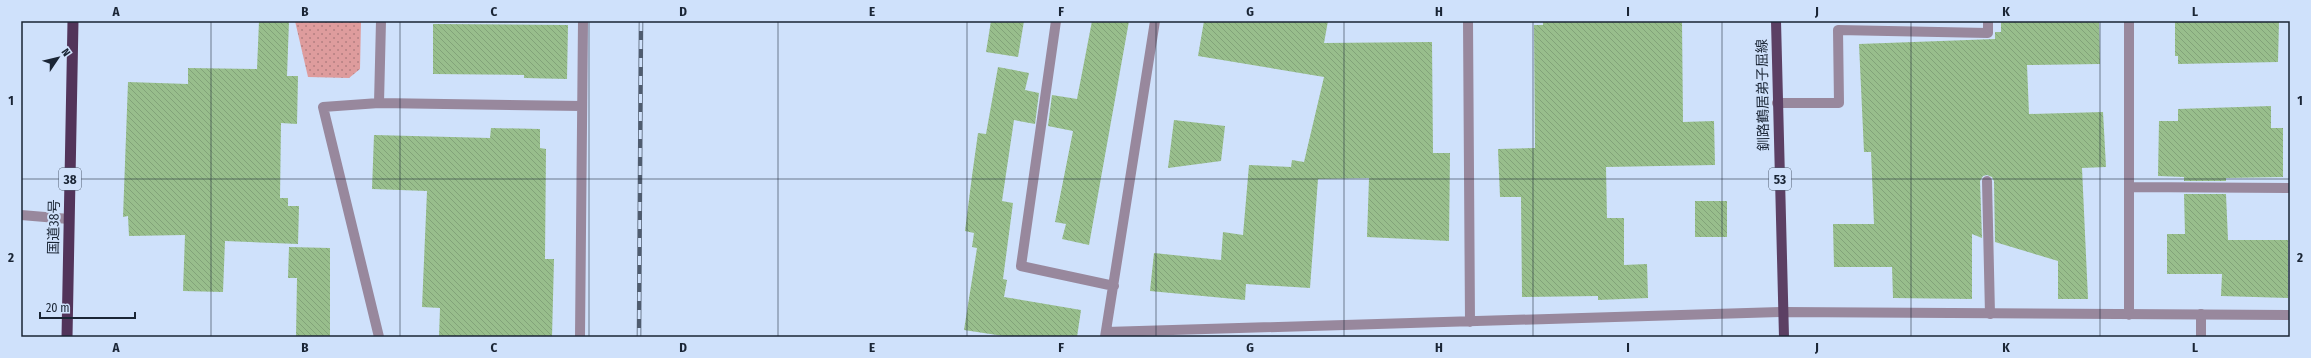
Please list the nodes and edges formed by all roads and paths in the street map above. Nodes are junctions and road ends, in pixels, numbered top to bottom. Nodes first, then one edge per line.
1 (73, 21) edge
2 (381, 21) edge
3 (583, 21) edge
4 (1056, 21) edge
5 (1155, 21) edge
6 (1468, 21) edge
7 (1776, 21) edge
8 (1988, 21) edge
9 (2129, 21) edge
10 (379, 103) junction
11 (1777, 103) junction
12 (582, 106) junction
13 (1987, 181) dead end
14 (2129, 186) junction
15 (2290, 188) edge
16 (21, 215) edge
17 (69, 219) junction
18 (1114, 286) junction
19 (1784, 312) junction
20 (1990, 314) junction
21 (2201, 314) junction
22 (2290, 315) edge
23 (2129, 316) junction
24 (1470, 322) junction
25 (1106, 334) edge
26 (66, 337) edge
27 (379, 337) edge
28 (580, 337) edge
29 (1784, 337) edge
30 (2201, 337) edge

1 - 17 highway, 国道38号 / 38
2 - 10 street
3 - 12 street
4 - 18 street
5 - 18 street
6 - 24 street
7 - 11 main road, 釧路鶴居弟子屈線 / 53
8 - 11 street
9 - 14 street
10 - 12 street
10 - 27 street
11 - 19 main road, 釧路鶴居弟子屈線 / 53
12 - 28 street
13 - 20 street
14 - 15 street
14 - 23 street
16 - 17 street
17 - 26 highway, 国道38号 / 38
18 - 25 street
19 - 20 street
19 - 24 street
19 - 29 main road, 釧路鶴居弟子屈線 / 53
20 - 23 street
21 - 22 street
21 - 23 street
21 - 30 street
24 - 25 street

